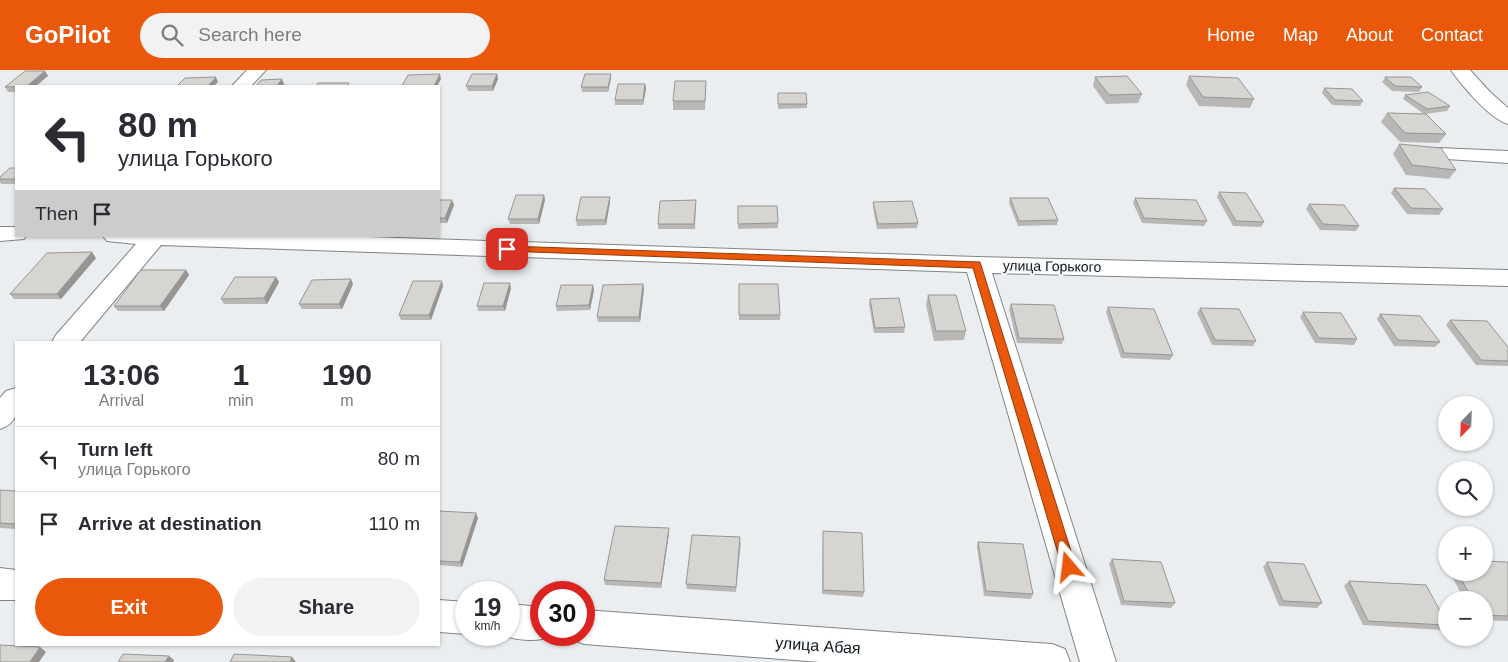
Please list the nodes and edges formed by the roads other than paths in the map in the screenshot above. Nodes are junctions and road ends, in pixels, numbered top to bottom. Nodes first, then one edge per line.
1 (257, 70) edge
2 (1460, 70) edge
3 (242, 85) edge
4 (1508, 118) edge
5 (1438, 154) edge
6 (1508, 157) edge
7 (0, 234) edge
8 (15, 234) edge
9 (155, 237) edge
10 (977, 264) junction
11 (1508, 278) edge
12 (65, 341) edge
13 (15, 400) edge
14 (0, 418) edge
15 (0, 584) edge
16 (15, 585) edge
17 (440, 616) edge
18 (455, 617) edge
19 (595, 628) edge
20 (1052, 662) edge
21 (1098, 662) edge

1 - 3 street
2 - 4 street
5 - 6 street
7 - 8 street
9 - 10 street, улица Горького
9 - 12 street
10 - 11 street, улица Горького
10 - 21 street
13 - 14 street
15 - 16 street
17 - 18 street
19 - 20 street, улица Абая

